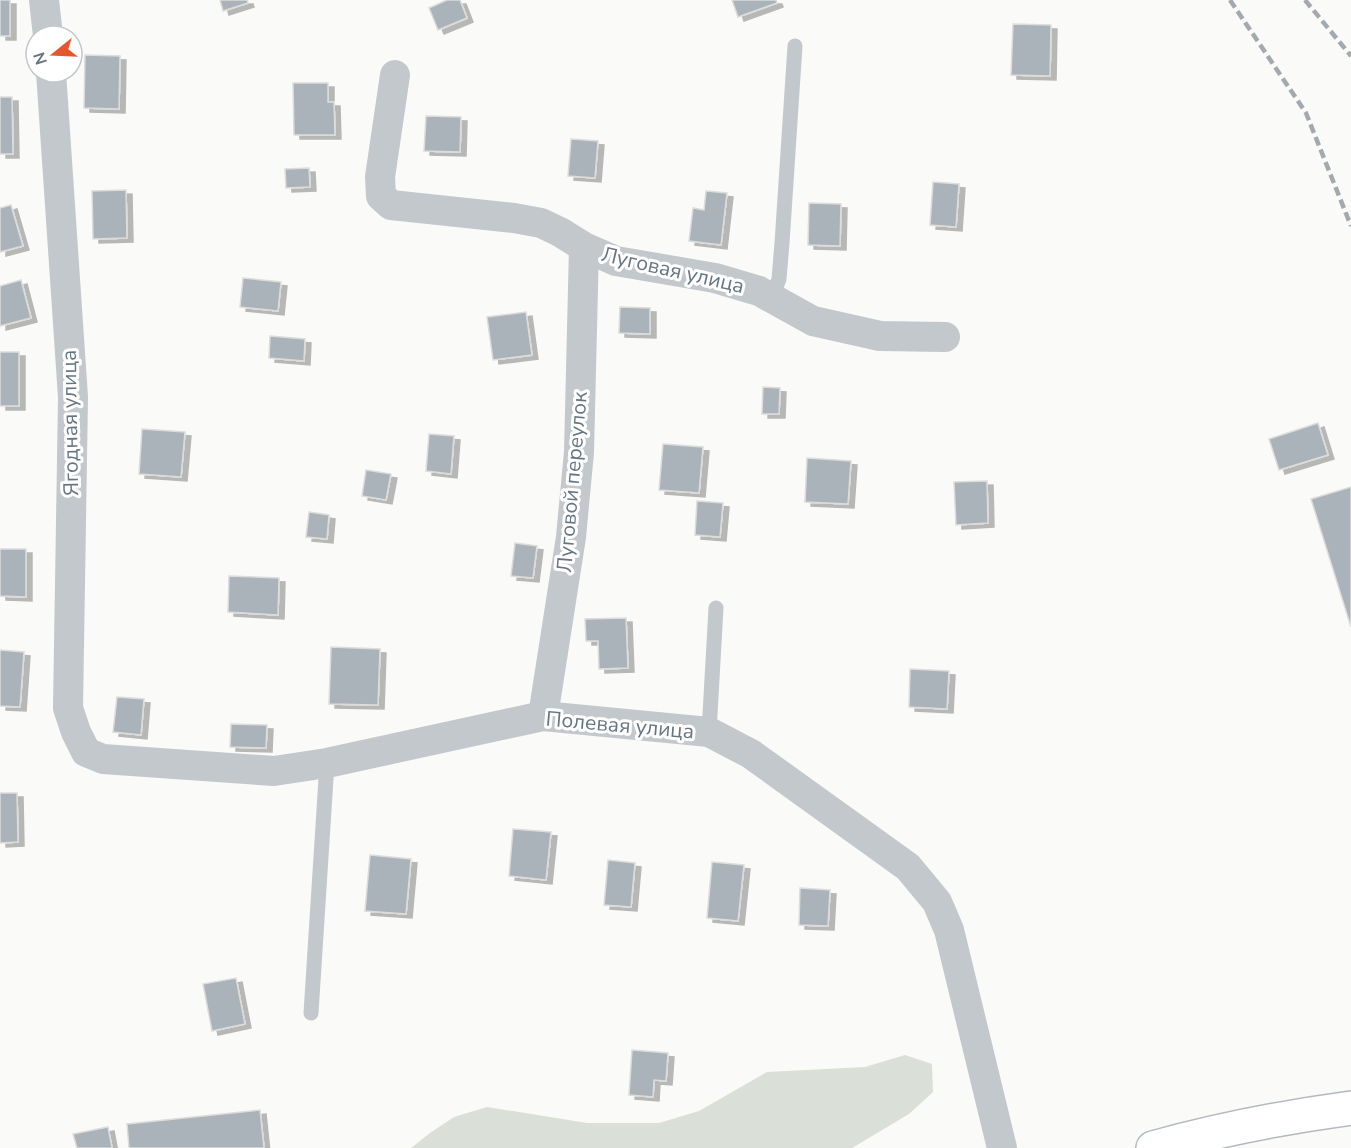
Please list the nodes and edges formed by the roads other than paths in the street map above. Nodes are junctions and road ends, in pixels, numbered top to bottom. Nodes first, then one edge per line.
1 (44, 0) edge
2 (47, 24) edge
3 (795, 46) dead end
4 (395, 75) dead end
5 (52, 84) edge
6 (584, 247) junction
7 (772, 298) junction
8 (945, 337) dead end
9 (716, 608) dead end
10 (543, 716) junction
11 (710, 732) junction
12 (103, 759) joint
13 (327, 764) junction
14 (311, 1013) dead end
15 (1351, 1108) edge
16 (1205, 1141) edge
17 (1002, 1148) edge
18 (1153, 1148) edge

1 - 2 street
3 - 7 lane
4 - 6 street, Луговая улица
5 - 12 street, Ягодная улица
6 - 7 street, Луговая улица
6 - 10 street, Луговой переулок
7 - 8 street, Луговая улица
9 - 11 lane
10 - 11 street, Полевая улица
10 - 13 street, Полевая улица
11 - 17 street, Полевая улица
12 - 13 street, Полевая улица
13 - 14 lane
15 - 16 main road
16 - 18 main road

